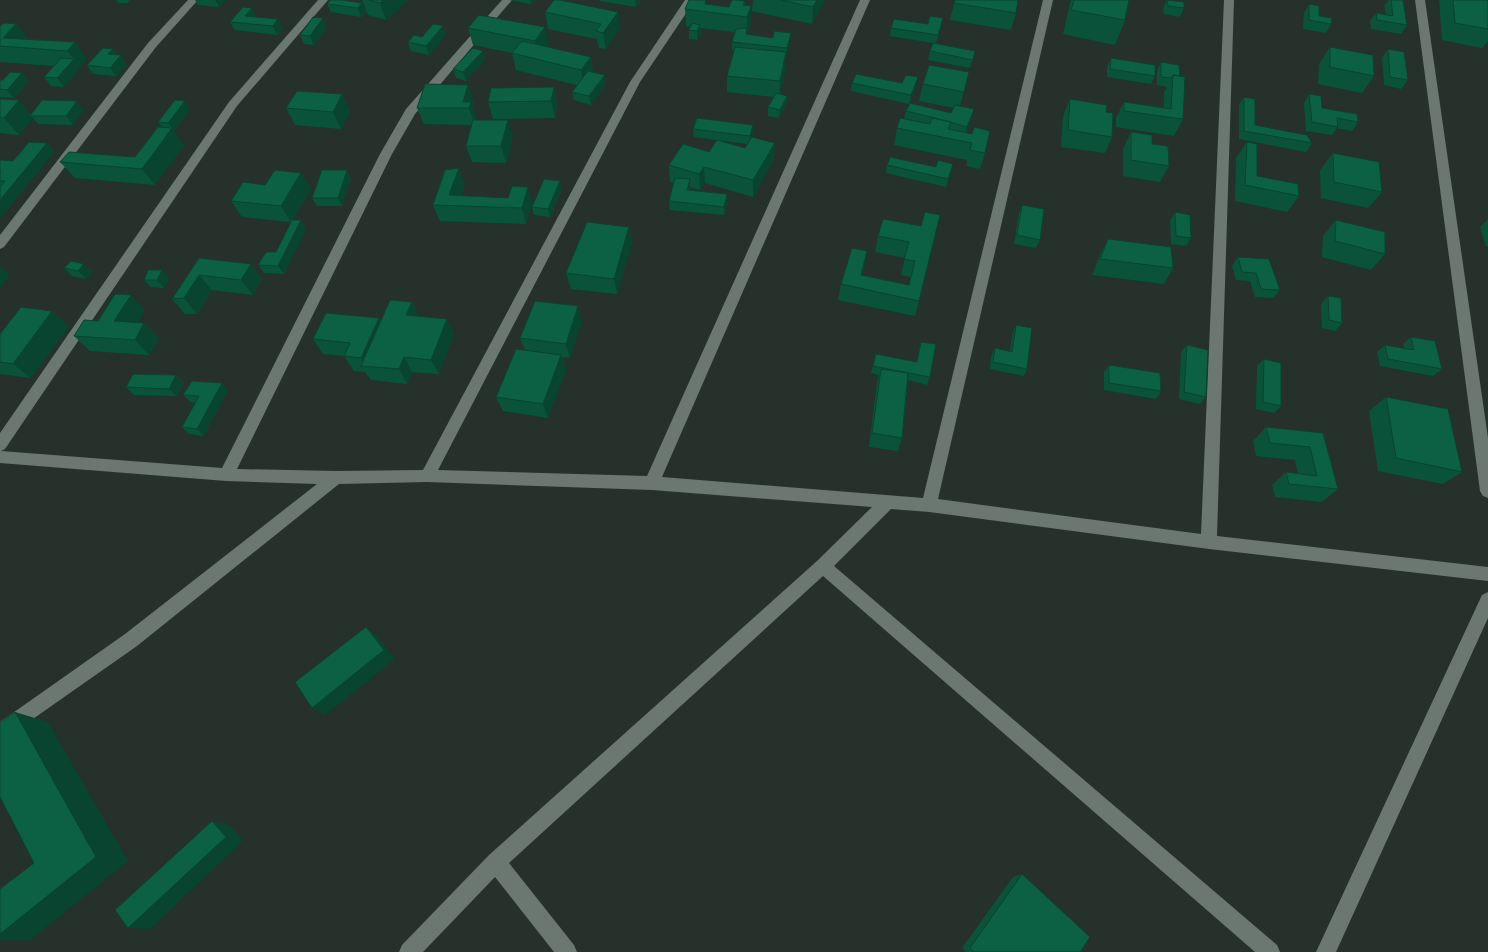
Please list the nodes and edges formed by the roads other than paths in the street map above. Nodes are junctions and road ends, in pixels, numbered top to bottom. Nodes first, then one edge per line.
1 (192, 0) edge
2 (323, 0) edge
3 (508, 0) edge
4 (690, 0) edge
5 (865, 0) edge
6 (1048, 0) edge
7 (1229, 0) edge
8 (1420, 0) edge
9 (0, 244) edge
10 (0, 445) edge
11 (0, 457) edge
12 (226, 475) junction
13 (427, 476) junction
14 (336, 478) junction
15 (652, 483) junction
16 (1488, 491) edge
17 (888, 502) junction
18 (929, 505) junction
19 (1209, 542) junction
20 (823, 566) junction
21 (1488, 574) edge
22 (1488, 600) edge
23 (0, 733) edge
24 (496, 862) junction
25 (408, 952) edge
26 (567, 952) edge
27 (1270, 952) edge
28 (1326, 952) edge

1 - 9 street
2 - 10 street
3 - 12 street
4 - 13 street
5 - 15 street
6 - 18 street
7 - 19 street
8 - 16 street
11 - 12 street
12 - 14 street
13 - 14 street
13 - 15 street
14 - 23 street
15 - 17 street
17 - 18 street
17 - 20 street
18 - 19 street
19 - 21 street
20 - 24 street
20 - 27 street
22 - 28 street
24 - 25 street
24 - 26 street

